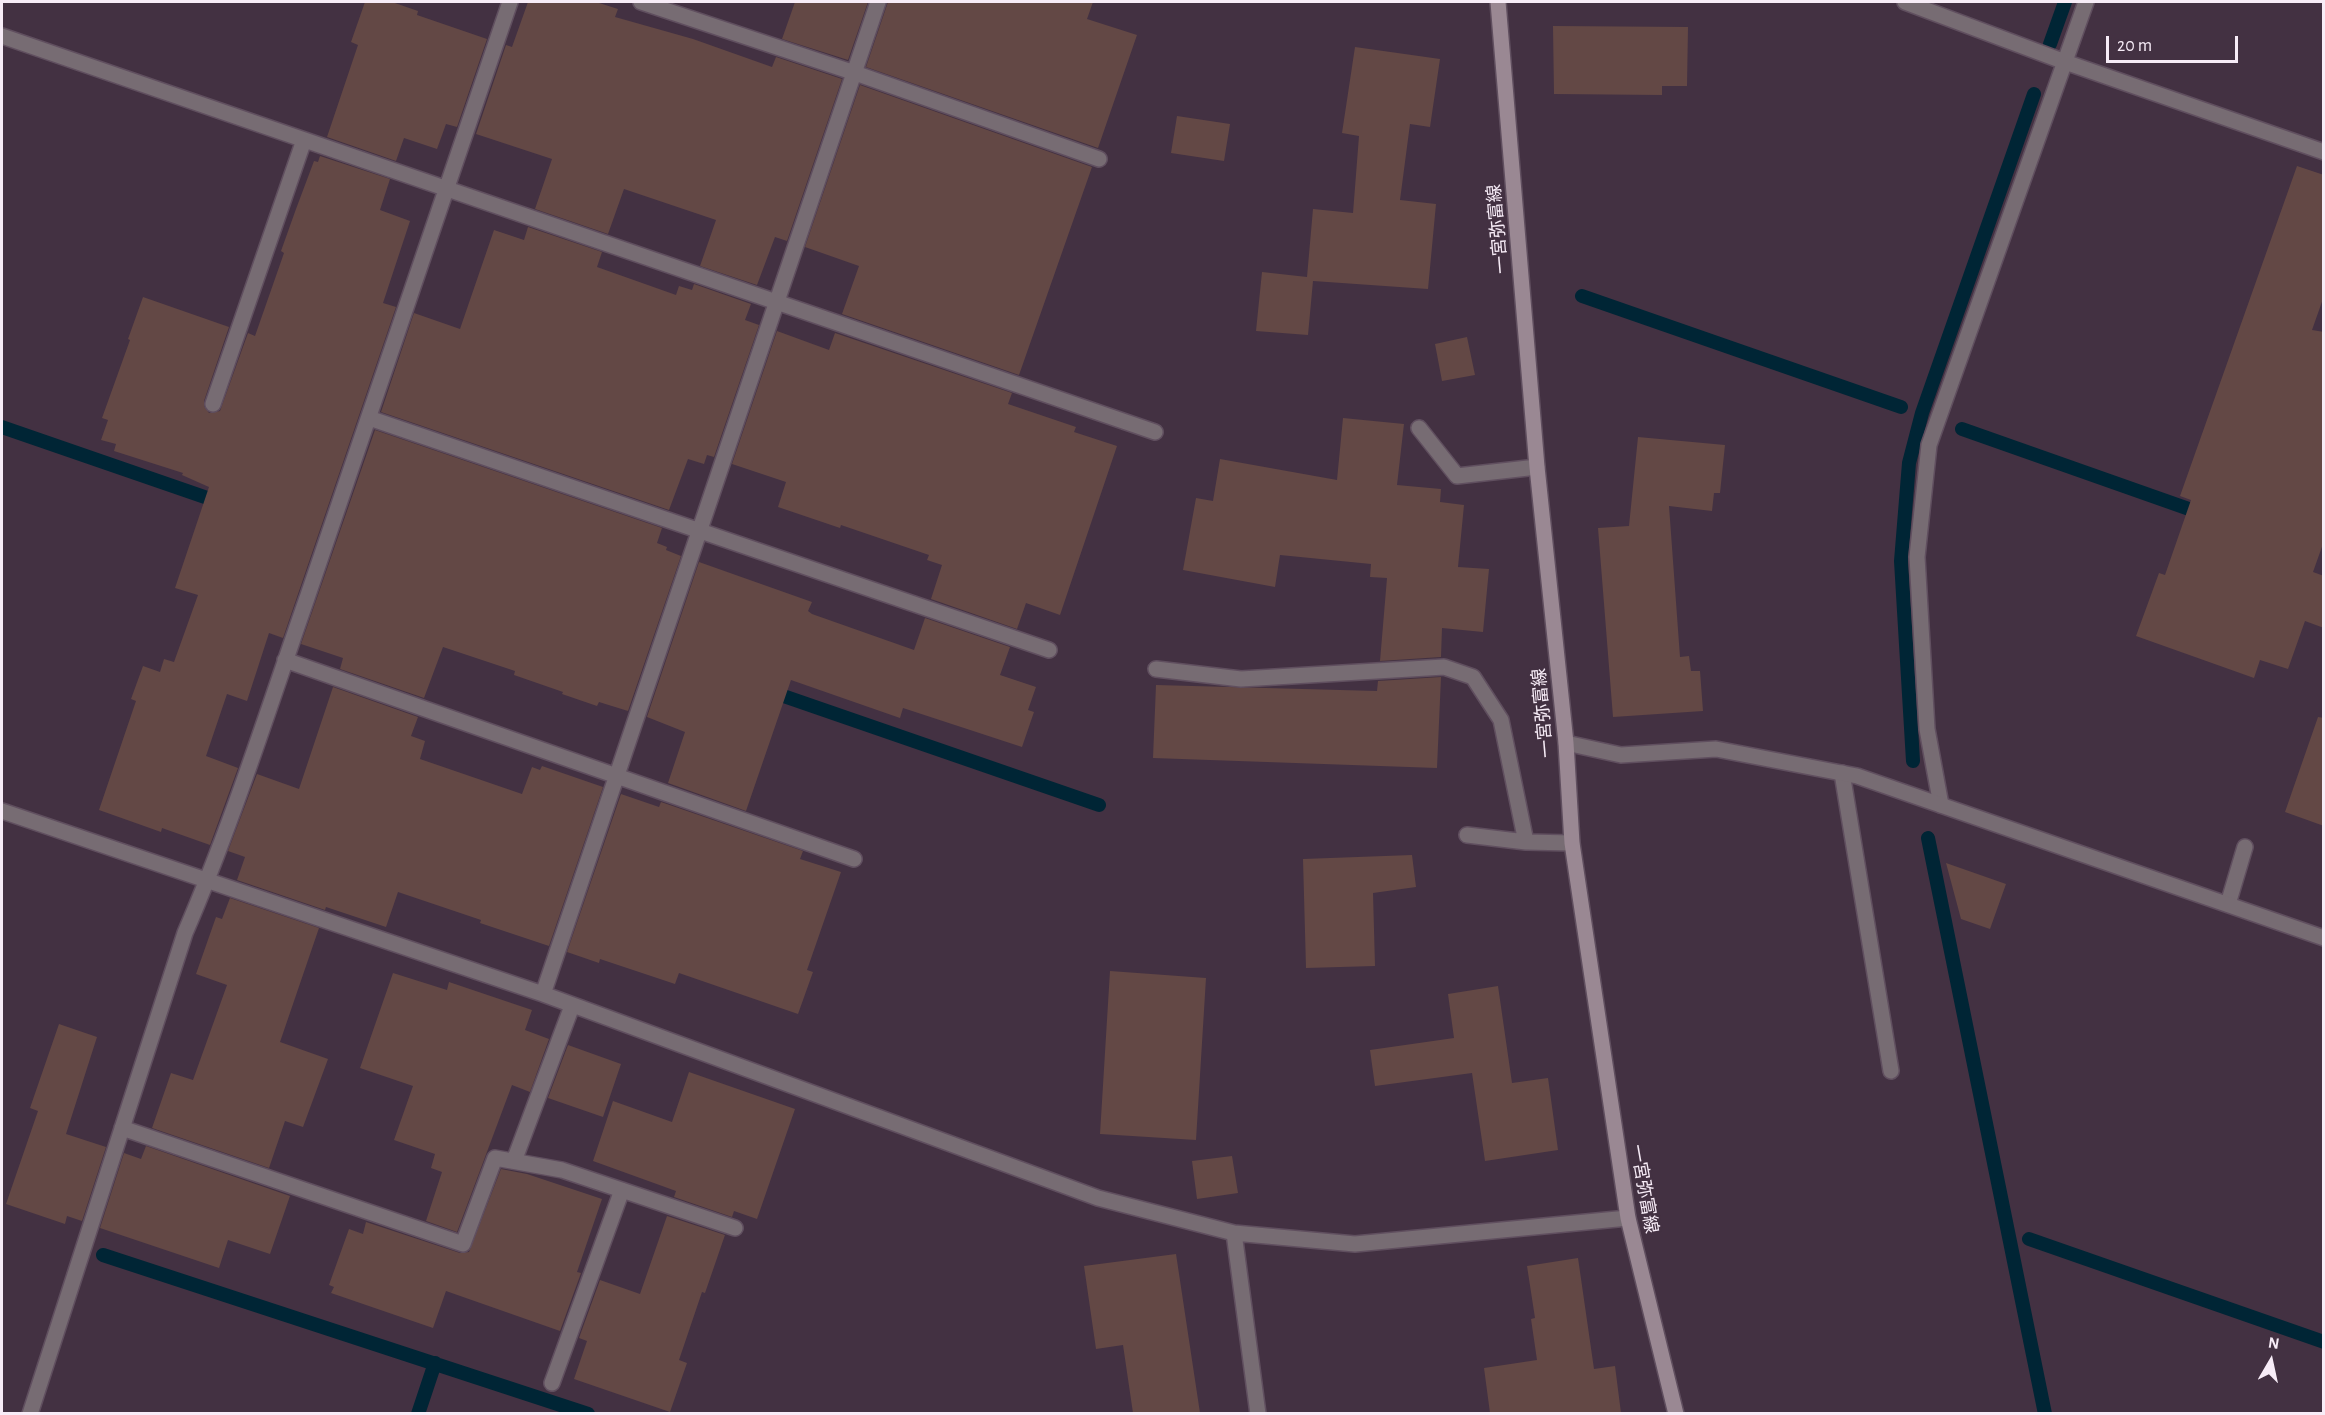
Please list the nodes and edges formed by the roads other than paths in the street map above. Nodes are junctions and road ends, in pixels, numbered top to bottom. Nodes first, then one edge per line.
1 (510, 2) edge
2 (641, 2) edge
3 (878, 2) edge
4 (1498, 2) edge
5 (1905, 2) edge
6 (2086, 2) edge
7 (2, 36) edge
8 (2065, 62) junction
9 (855, 73) junction
10 (304, 140) junction
11 (2324, 152) edge
12 (1099, 159) dead end
13 (447, 189) junction
14 (777, 303) junction
15 (213, 404) dead end
16 (369, 418) junction
17 (1419, 428) dead end
18 (1155, 432) dead end
19 (1537, 467) junction
20 (699, 531) junction
21 (1049, 650) dead end
22 (285, 660) junction
23 (1156, 669) dead end
24 (1566, 742) junction
25 (1842, 773) junction
26 (616, 777) junction
27 (1941, 805) junction
28 (2, 811) edge
29 (1467, 835) dead end
30 (1526, 842) junction
31 (1572, 843) junction
32 (2245, 847) dead end
33 (854, 859) dead end
34 (208, 879) junction
35 (2228, 904) junction
36 (2324, 938) edge
37 (543, 994) junction
38 (572, 1006) junction
39 (1891, 1071) dead end
40 (122, 1128) junction
41 (514, 1161) junction
42 (622, 1190) junction
43 (1628, 1218) junction
44 (735, 1228) dead end
45 (1234, 1233) junction
46 (552, 1383) dead end
47 (30, 1413) edge
48 (1258, 1413) edge
49 (1676, 1413) edge

1 - 13 street
2 - 9 street
3 - 9 street
4 - 19 main road, 一宮弥富線
5 - 8 street
6 - 8 street
7 - 10 street
8 - 11 street
8 - 27 street
9 - 12 street
9 - 14 street
10 - 13 street
10 - 15 street
13 - 14 street
13 - 16 street
14 - 18 street
14 - 20 street
16 - 20 street
16 - 22 street
17 - 19 street
19 - 24 main road, 一宮弥富線
20 - 21 street
20 - 26 street
22 - 26 street
22 - 34 street
23 - 30 street
24 - 25 street
24 - 31 main road, 一宮弥富線
25 - 27 street
25 - 39 street
26 - 33 street
26 - 37 street
27 - 35 street
28 - 34 street
29 - 30 street
30 - 31 street
31 - 43 main road, 一宮弥富線
32 - 35 street
34 - 37 street
34 - 40 street
35 - 36 street
37 - 38 street
38 - 41 street
38 - 45 street
40 - 41 street
40 - 47 street
41 - 42 street
42 - 44 street
42 - 46 street
43 - 45 street
43 - 49 main road, 一宮弥富線
45 - 48 street

